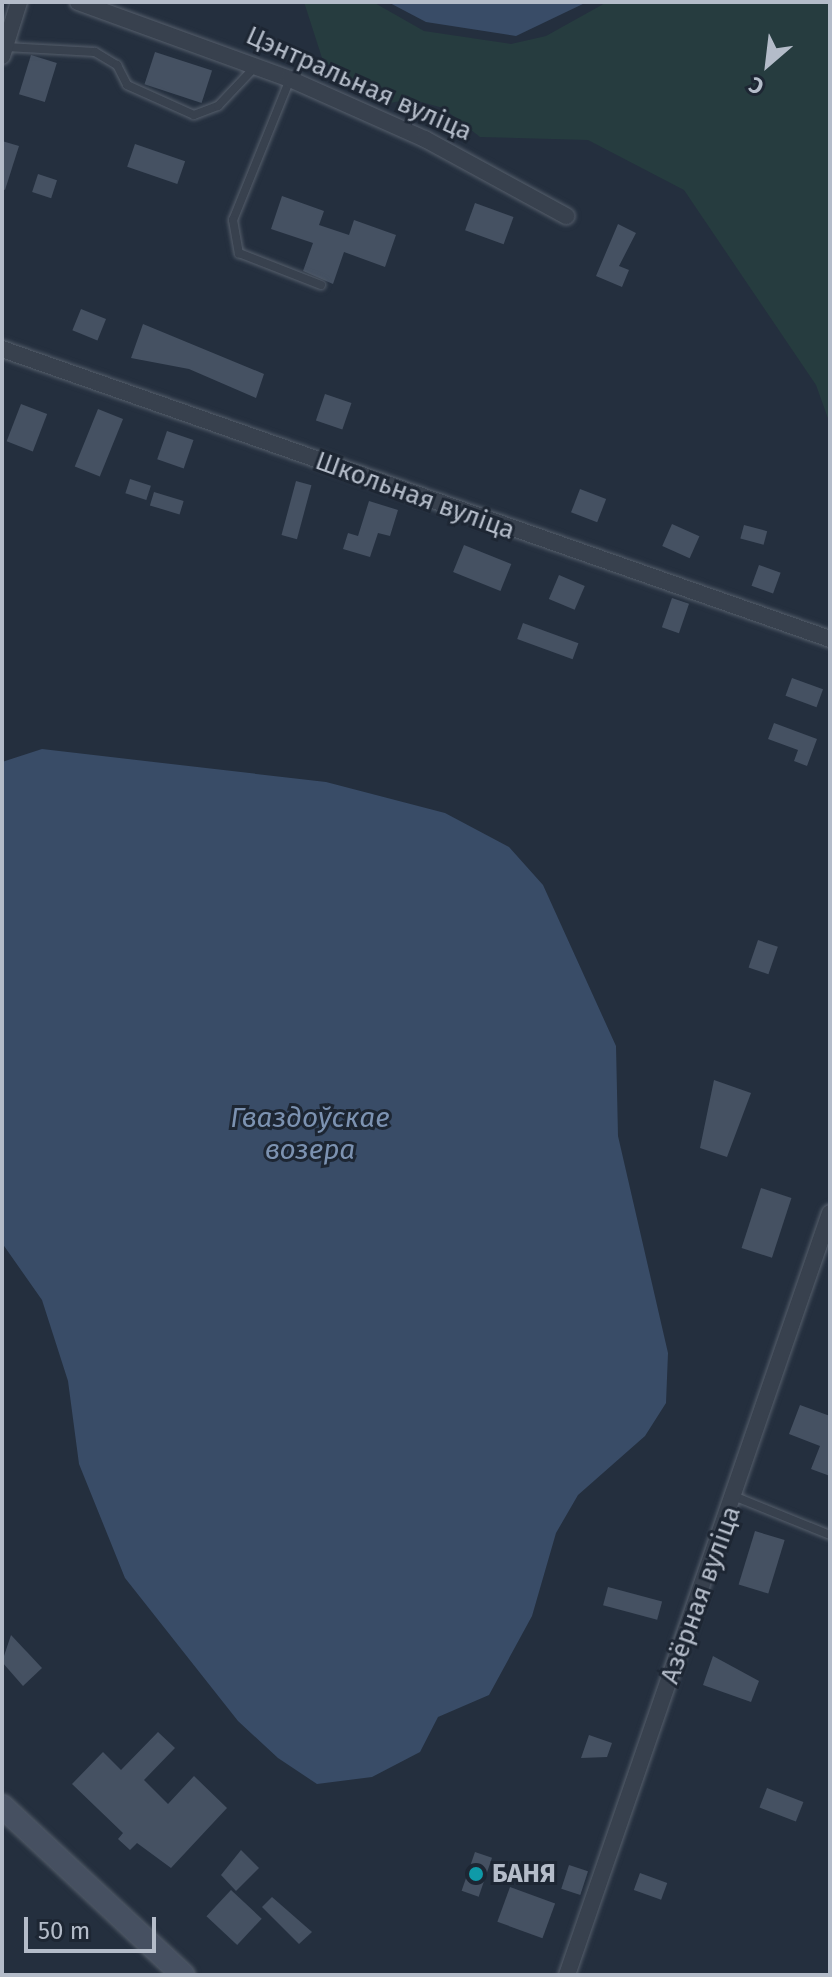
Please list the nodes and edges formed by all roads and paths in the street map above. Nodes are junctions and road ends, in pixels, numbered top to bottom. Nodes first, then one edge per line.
1 (19, 2) edge
2 (78, 2) edge
3 (3, 52) edge
4 (256, 65) junction
5 (290, 79) junction
6 (566, 216) dead end
7 (321, 285) dead end
8 (2, 349) edge
9 (830, 639) edge
10 (830, 1213) edge
11 (736, 1497) junction
12 (830, 1535) edge
13 (2, 1806) edge
14 (183, 1975) edge
15 (567, 1975) edge

1 - 3 street
2 - 4 street, Цэнтральная вуліца
3 - 4 lane
4 - 5 street, Цэнтральная вуліца
5 - 6 street, Цэнтральная вуліца
5 - 7 lane
8 - 9 street, Школьная вуліца
10 - 11 street, Азёрная вуліца
11 - 12 lane
11 - 15 street, Азёрная вуліца
13 - 14 street

